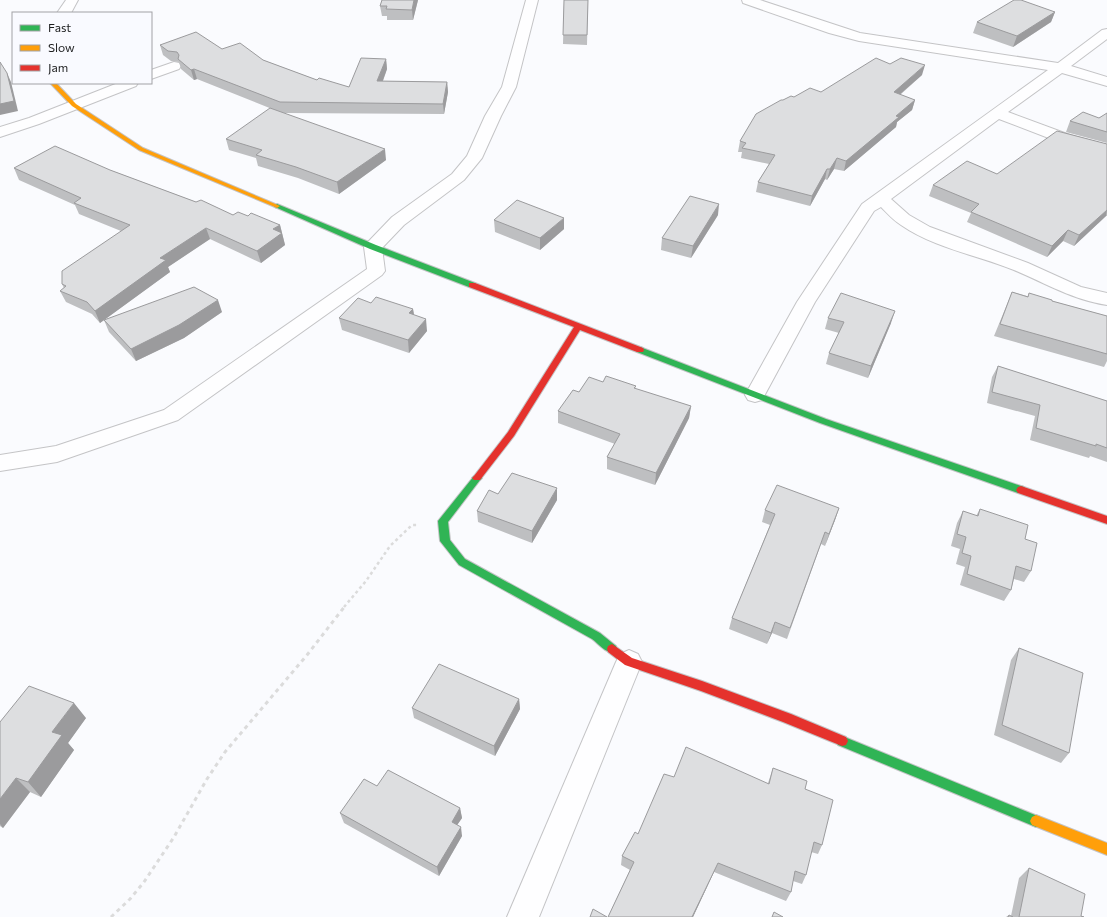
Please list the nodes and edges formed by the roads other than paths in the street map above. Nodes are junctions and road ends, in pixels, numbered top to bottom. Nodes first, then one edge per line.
1 (72, 0) edge
2 (532, 0) edge
3 (748, 0) edge
4 (65, 12) edge
5 (1107, 32) edge
6 (174, 66) edge
7 (1059, 67) junction
8 (152, 75) edge
9 (1107, 82) edge
10 (54, 84) edge
11 (128, 84) edge
12 (74, 105) junction
13 (997, 113) junction
14 (0, 132) edge
15 (1107, 150) edge
16 (881, 198) junction
17 (373, 247) junction
18 (1107, 299) edge
19 (578, 327) junction
20 (755, 395) junction
21 (0, 463) edge
22 (1107, 520) edge
23 (629, 662) junction
24 (1107, 849) edge
25 (523, 917) edge

1 - 4 street
2 - 17 street
3 - 7 street
5 - 7 street
6 - 8 street
7 - 9 street
7 - 13 street
10 - 12 street
11 - 12 street
12 - 14 street
12 - 17 street
13 - 15 street
13 - 16 street
16 - 18 street
16 - 20 street
17 - 19 street
17 - 21 street
19 - 20 street
19 - 23 street
20 - 22 street
23 - 24 street
23 - 25 street

